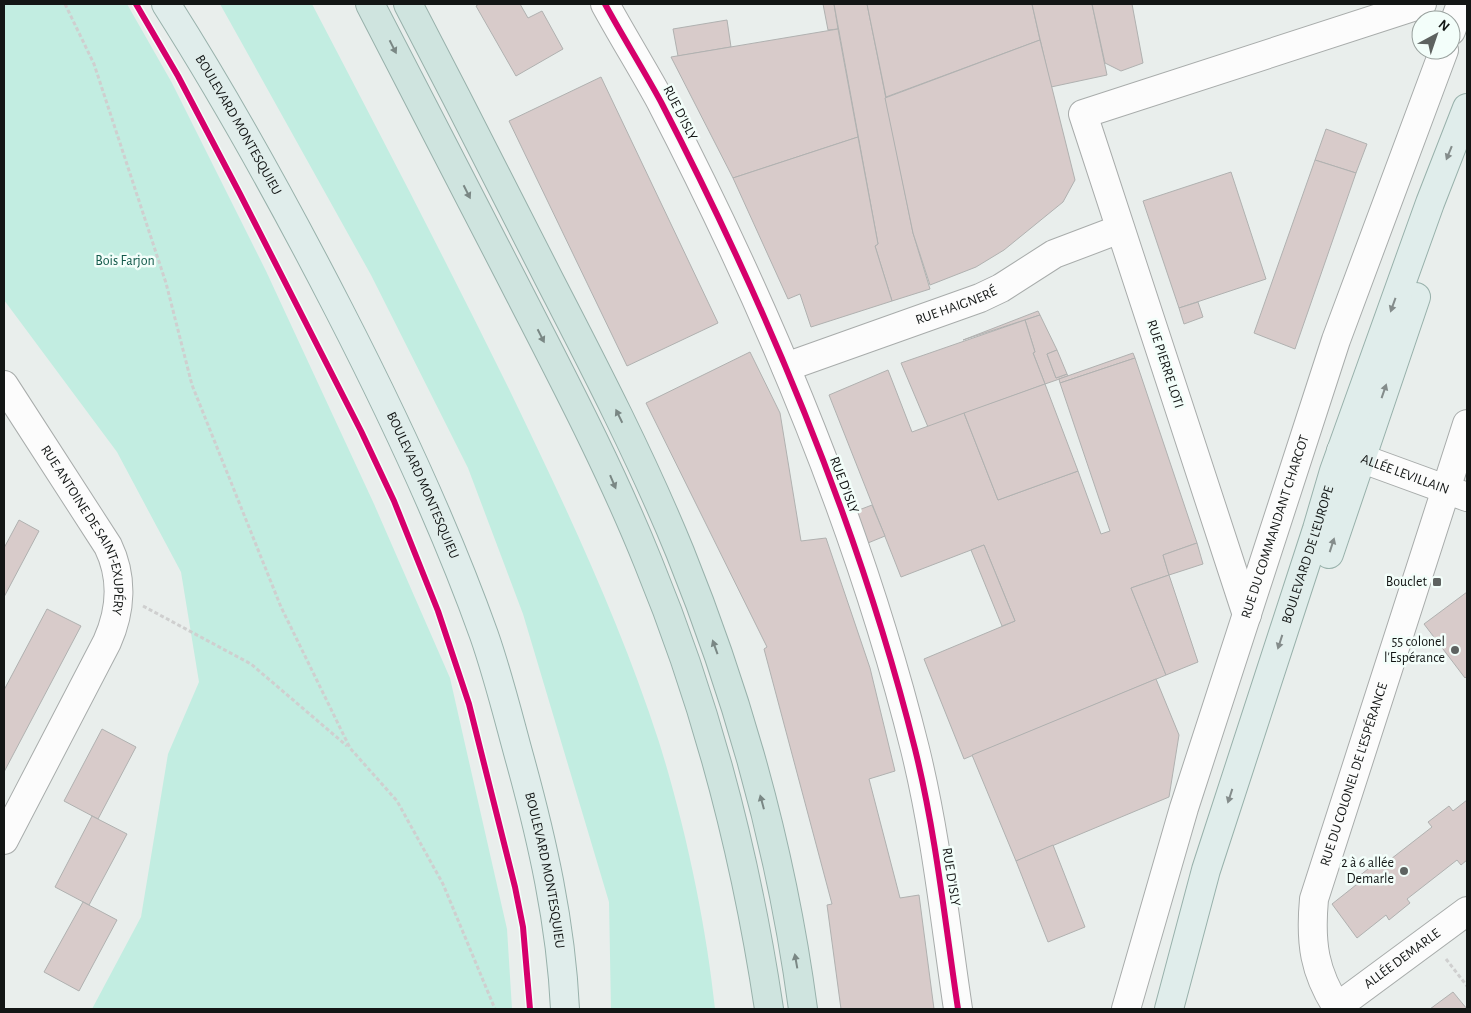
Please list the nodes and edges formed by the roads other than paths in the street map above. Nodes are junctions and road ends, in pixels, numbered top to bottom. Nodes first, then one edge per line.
1 (166, 4) edge
2 (370, 4) edge
3 (408, 4) edge
4 (605, 4) edge
5 (1422, 4) edge
6 (1440, 60) edge
7 (1467, 108) edge
8 (1467, 158) edge
9 (1120, 229) junction
10 (786, 367) junction
11 (4, 385) edge
12 (1467, 424) edge
13 (1351, 454) junction
14 (1456, 493) edge
15 (1247, 615) junction
16 (4, 840) edge
17 (1467, 911) edge
18 (1337, 1008) edge
19 (565, 1009) edge
20 (769, 1009) edge
21 (803, 1009) edge
22 (958, 1009) edge
23 (1126, 1009) edge
24 (1169, 1009) edge
25 (1187, 1009) edge

1 - 19 main road, BOULEVARD MONTESQUIEU
2 -> 20 highway
21 -> 3 highway
4 - 10 street, RUE D'ISLY
5 - 9 street, RUE PIERRE LOTI
6 - 15 street, RUE DU COMMANDANT CHARCOT
7 -> 13 main road, BOULEVARD DE L'EUROPE
13 -> 8 main road, BOULEVARD DE L'EUROPE
9 - 10 street, RUE HAIGNERÉ
9 - 15 street, RUE PIERRE LOTI
10 - 22 street, RUE D'ISLY
11 - 16 street, RUE ANTOINE DE SAINT-EXUPÉRY
12 - 14 street, RUE DU COLONEL DE L'ESPÉRANCE
13 - 14 street, ALLÉE LEVILLAIN
13 -> 24 main road, BOULEVARD DE L'EUROPE
25 -> 13 main road, BOULEVARD DE L'EUROPE
14 - 18 street, RUE DU COLONEL DE L'ESPÉRANCE
15 - 23 street, RUE DU COMMANDANT CHARCOT
17 - 18 street, ALLÉE DEMARLE

